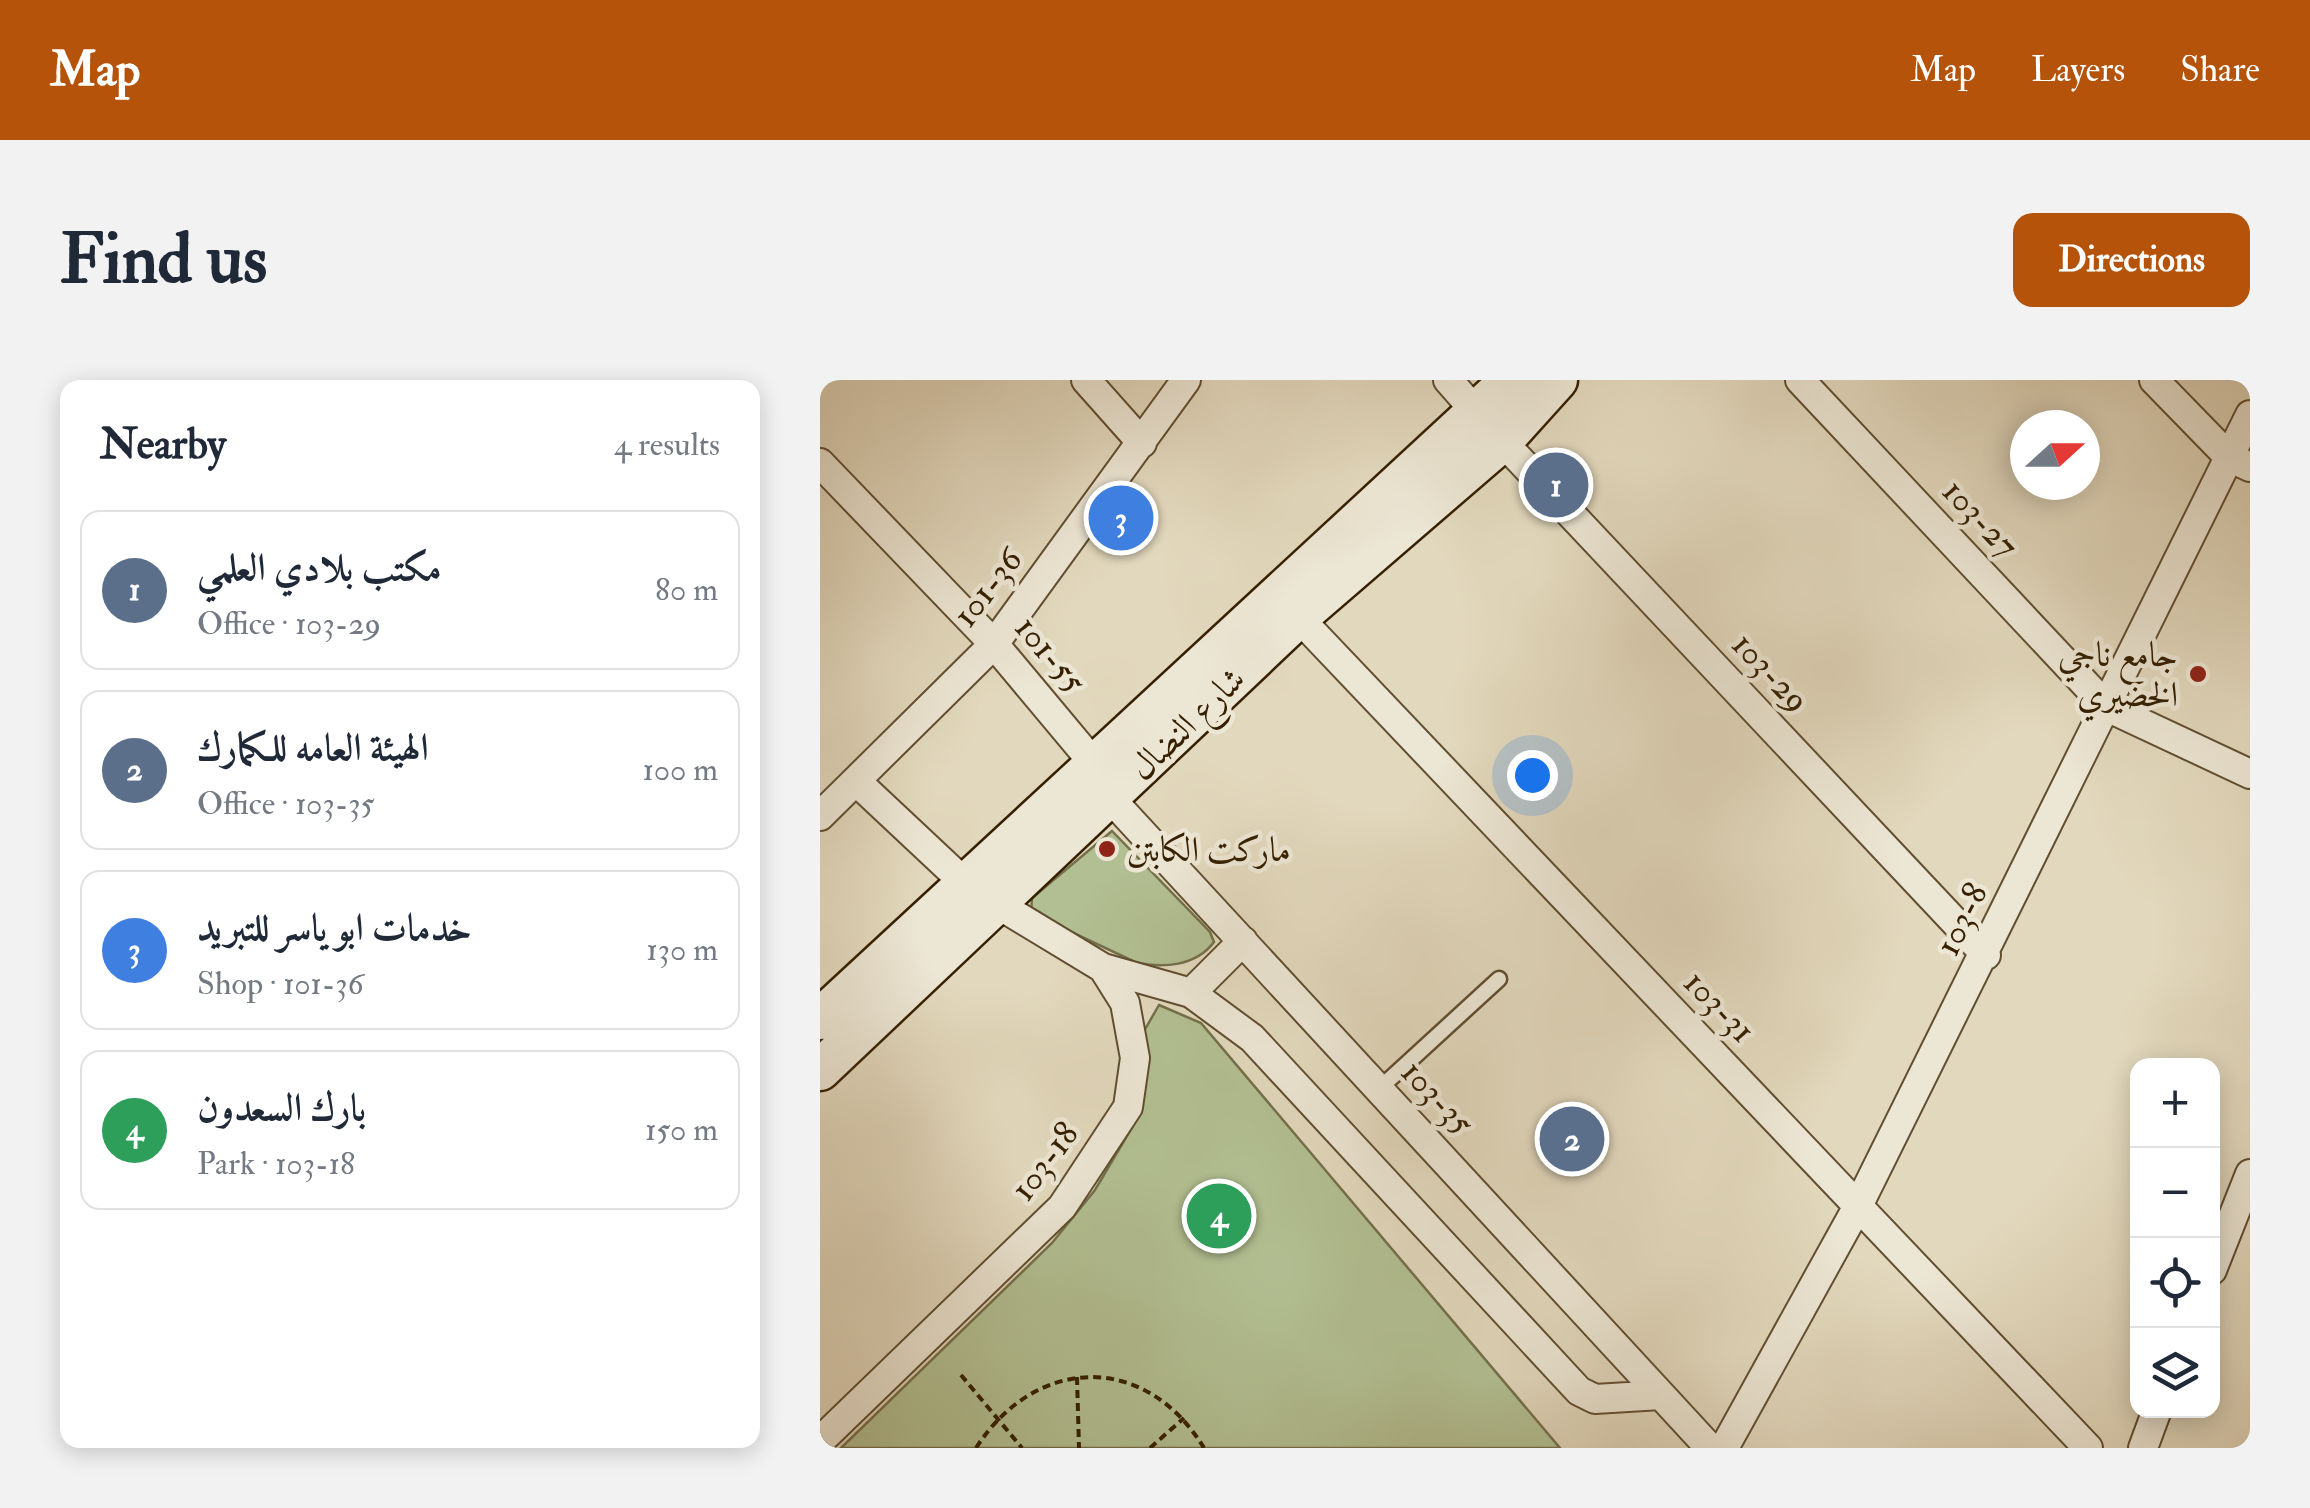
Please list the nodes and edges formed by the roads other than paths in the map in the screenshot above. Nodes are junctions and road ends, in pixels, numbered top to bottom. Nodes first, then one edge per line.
1 (1086, 380) edge
2 (1186, 380) edge
3 (1448, 380) edge
4 (1511, 380) edge
5 (1557, 380) edge
6 (1800, 380) edge
7 (2154, 380) edge
8 (2250, 415) edge
9 (1490, 427) junction
10 (1142, 443) junction
11 (2240, 462) edge
12 (820, 463) edge
13 (1298, 617) junction
14 (994, 644) junction
15 (2107, 707) junction
16 (2250, 774) edge
17 (856, 781) junction
18 (1103, 782) junction
19 (820, 816) edge
20 (984, 895) junction
21 (1243, 942) junction
22 (1986, 954) junction
23 (1103, 968) junction
24 (1499, 979) dead end
25 (1191, 993) junction
26 (820, 1020) edge
27 (820, 1070) edge
28 (1379, 1089) junction
29 (2250, 1174) edge
30 (1858, 1206) junction
31 (2220, 1250) edge
32 (1661, 1394) junction
33 (2154, 1418) edge
34 (820, 1441) edge
35 (1710, 1448) edge
36 (1724, 1448) edge
37 (2088, 1448) edge
38 (2143, 1448) edge

1 - 10 street
2 - 10 street, 101-36
3 - 9 street, 103-29
4 - 9 main road, شارع النضال
5 - 9 main road, شارع النضال
6 - 15 street, 103-27
7 - 11 street
8 - 11 street, 103-8
9 - 13 main road, شارع النضال
9 - 18 main road, شارع النضال
9 - 22 street, 103-29
10 - 14 street, 101-36
11 - 15 street, 103-8
12 - 14 street, 101-55
13 - 18 main road, شارع النضال
13 - 30 street, 103-31
14 - 17 street, 101-36
14 - 18 street, 101-55
15 - 16 street
15 - 22 street, 103-8
17 - 19 street, 101-36
17 - 20 street
18 - 20 main road, شارع النضال
18 - 21 street, 103-35
20 - 23 street
20 - 26 main road, شارع النضال
20 - 27 main road, شارع النضال
21 - 25 street
21 - 28 street, 103-35
22 - 30 street, 103-8
23 - 25 street
23 - 34 street, 103-18
24 - 28 lane
25 - 32 street
28 - 32 street, 103-35
29 - 31 street
30 - 36 street, 103-8
30 - 37 street, 103-31
32 - 35 street, 103-35
33 - 38 street

